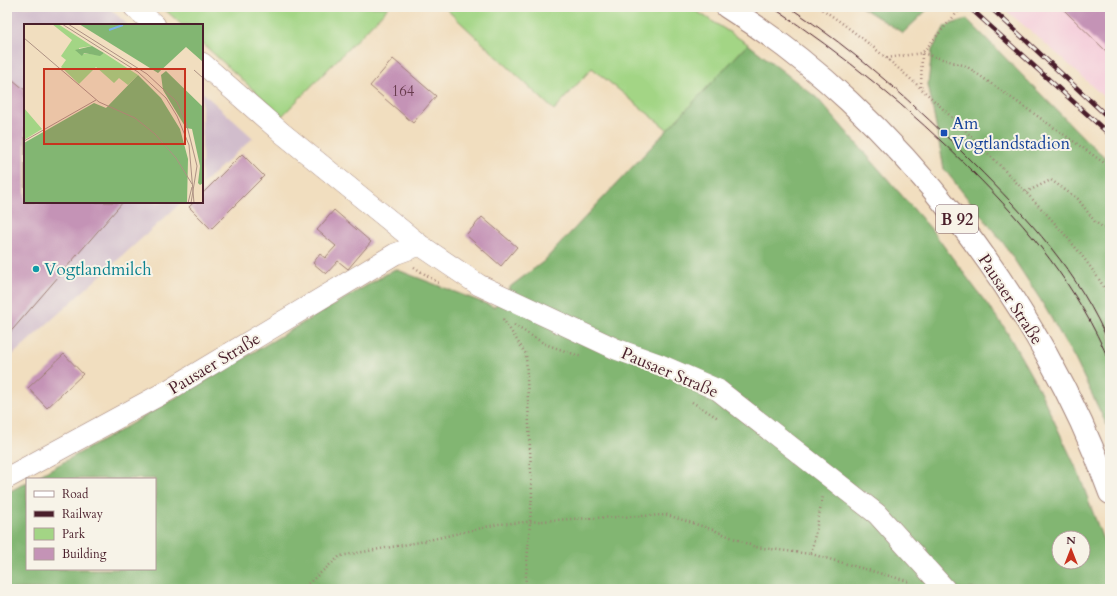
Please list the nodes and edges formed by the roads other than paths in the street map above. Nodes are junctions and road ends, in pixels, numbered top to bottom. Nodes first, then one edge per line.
1 (134, 7) edge
2 (727, 7) edge
3 (154, 24) edge
4 (203, 64) edge
5 (420, 245) junction
6 (7, 478) edge
7 (1110, 493) edge
8 (945, 589) edge

1 - 3 street
2 - 7 main road, Pausaer Straße / B 92
4 - 5 street, Pausaer Straße
5 - 6 street, Pausaer Straße
5 - 8 street, Pausaer Straße

